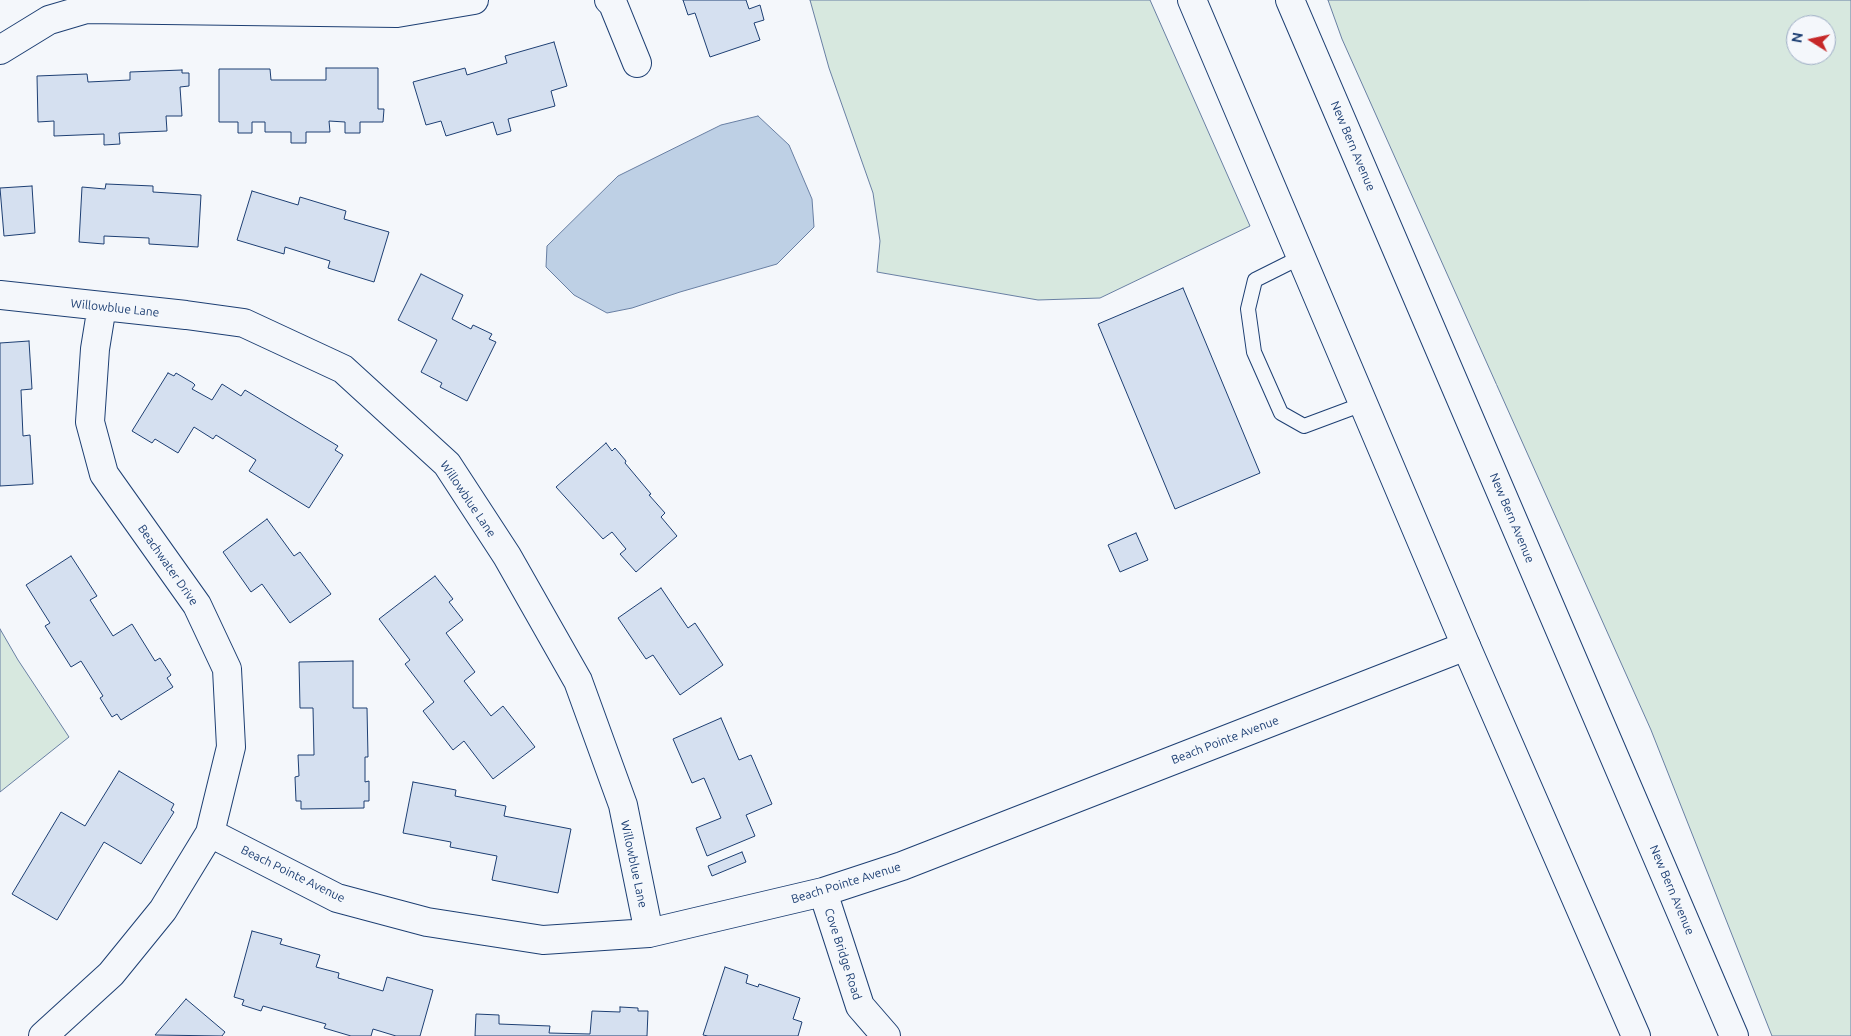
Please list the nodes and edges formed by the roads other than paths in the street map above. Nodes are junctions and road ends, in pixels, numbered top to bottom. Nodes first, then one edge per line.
1 (474, 0) edge
2 (609, 0) edge
3 (1192, 0) edge
4 (1290, 0) edge
5 (86, 4) edge
6 (0, 50) edge
7 (637, 63) dead end
8 (1301, 256) junction
9 (0, 296) edge
10 (102, 306) junction
11 (1363, 404) junction
12 (1466, 646) junction
13 (210, 833) junction
14 (823, 892) junction
15 (648, 933) junction
16 (44, 1036) edge
17 (886, 1036) edge
18 (1636, 1036) edge
19 (1734, 1036) edge

1 - 5 street
2 - 7 street
3 - 8 street
4 - 19 street, New Bern Avenue
5 - 6 street
8 - 11 street
8 - 11 lane
9 - 10 street, Willowblue Lane
10 - 13 street, Beachwater Drive
10 - 15 street, Willowblue Lane
11 - 12 street
12 - 14 street, Beach Pointe Avenue
12 - 18 street
13 - 15 street, Beach Pointe Avenue
13 - 16 street, Beachwater Drive
14 - 15 street, Beach Pointe Avenue
14 - 17 street, Cove Bridge Road

